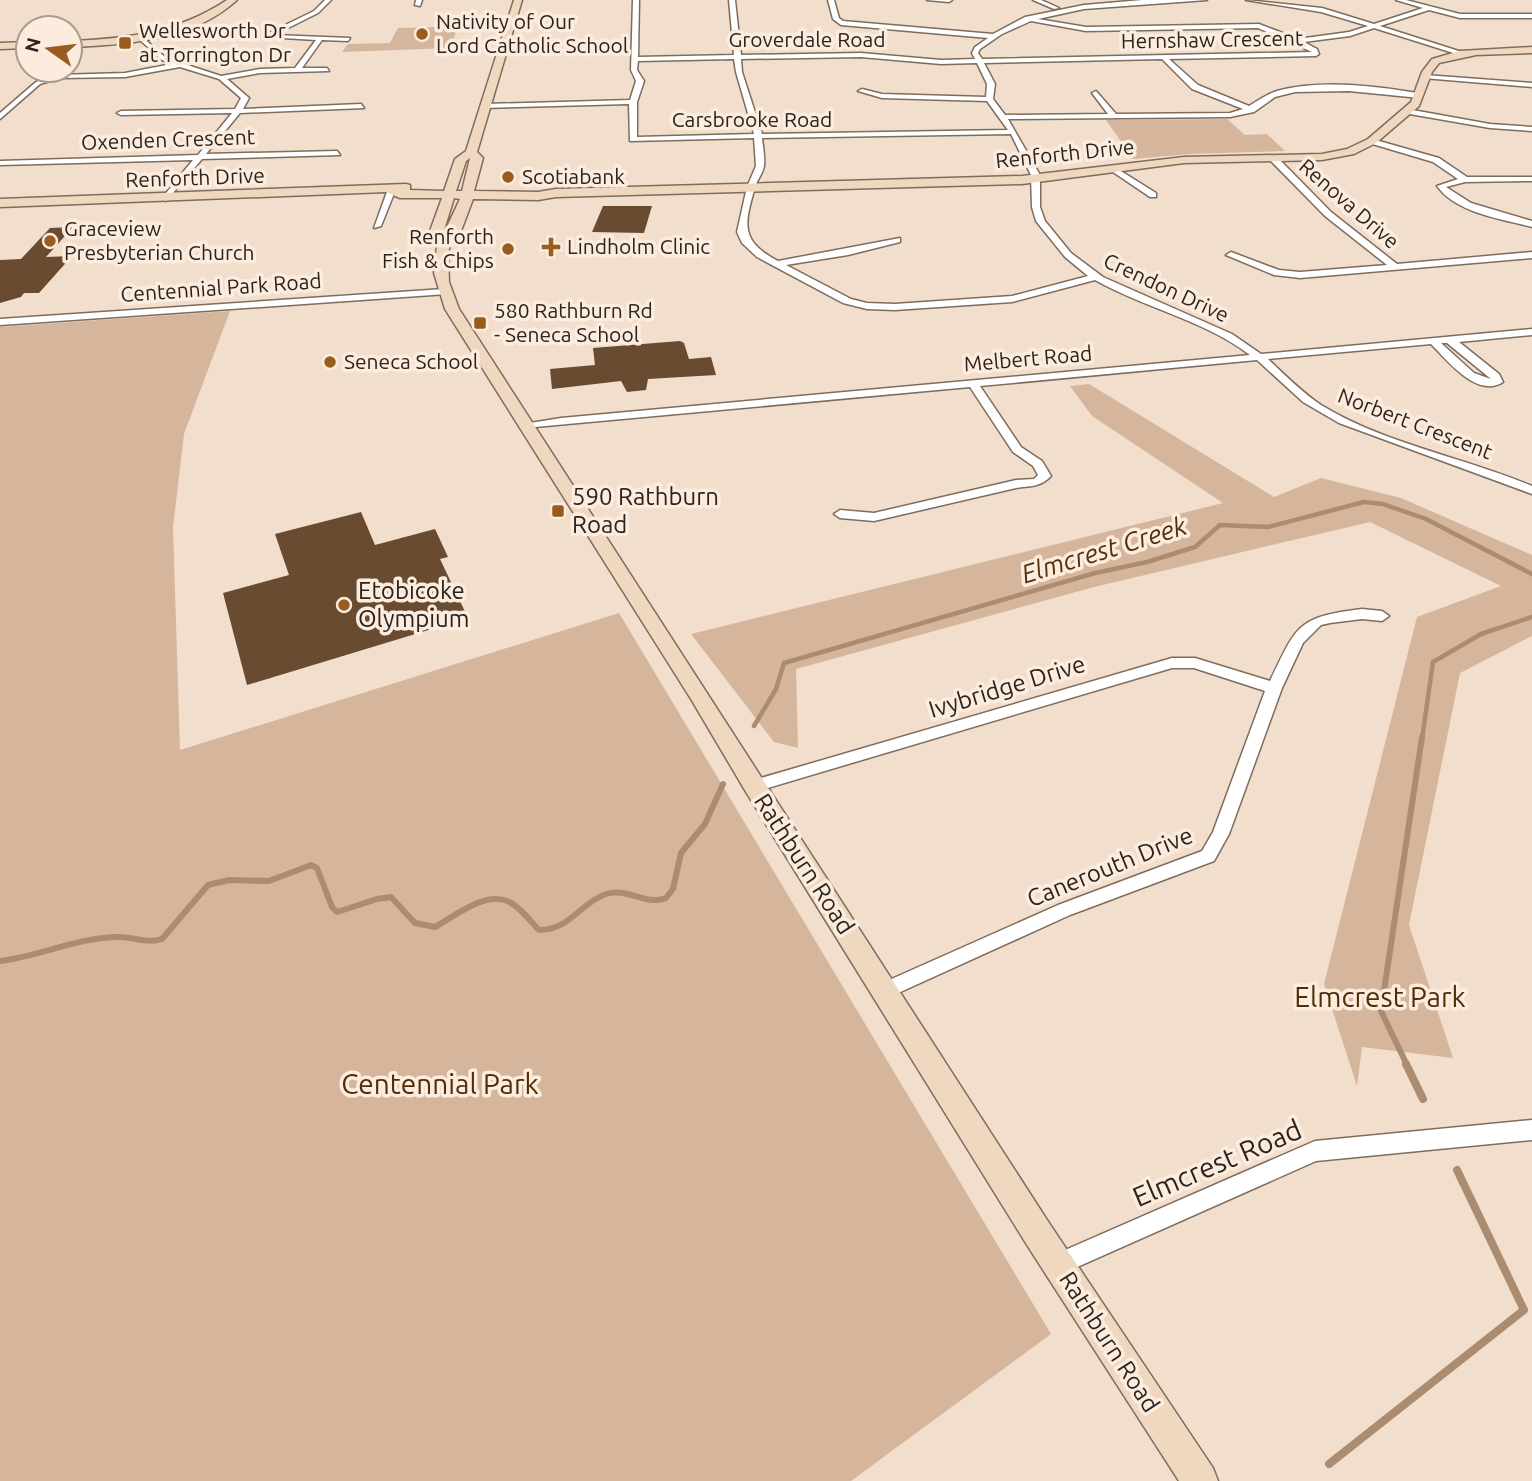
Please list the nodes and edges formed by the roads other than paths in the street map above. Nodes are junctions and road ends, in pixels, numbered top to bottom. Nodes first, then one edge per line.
1 (233, 0) edge
2 (328, 0) edge
3 (518, 0) edge
4 (636, 0) edge
5 (732, 0) edge
6 (831, 0) edge
7 (930, 0) edge
8 (949, 0) edge
9 (1036, 0) edge
10 (1203, 0) edge
11 (1249, 0) edge
12 (1308, 0) edge
13 (1399, 0) edge
14 (1302, 6) junction
15 (1056, 8) junction
16 (1427, 9) junction
17 (1532, 16) edge
18 (1027, 18) junction
19 (1379, 25) junction
20 (992, 36) junction
21 (142, 39) junction
22 (320, 39) junction
23 (348, 39) dead end
24 (1297, 41) junction
25 (84, 43) edge
26 (1532, 50) edge
27 (1464, 54) junction
28 (737, 57) junction
29 (635, 59) junction
30 (1165, 59) junction
31 (979, 62) junction
32 (178, 65) junction
33 (298, 70) junction
34 (327, 71) dead end
35 (1425, 77) junction
36 (222, 78) junction
37 (1532, 85) edge
38 (862, 91) dead end
39 (1096, 93) dead end
40 (1420, 96) junction
41 (989, 99) junction
42 (634, 103) junction
43 (361, 106) dead end
44 (486, 106) junction
45 (1251, 110) junction
46 (238, 111) junction
47 (1407, 111) junction
48 (121, 113) dead end
49 (1113, 115) junction
50 (0, 117) edge
51 (1004, 117) junction
52 (1532, 129) edge
53 (1012, 132) junction
54 (758, 134) junction
55 (1373, 141) junction
56 (337, 153) dead end
57 (471, 153) junction
58 (198, 157) junction
59 (1273, 158) junction
60 (0, 163) edge
61 (1116, 170) junction
62 (1037, 179) junction
63 (1532, 179) edge
64 (1465, 180) junction
65 (751, 187) junction
66 (391, 191) junction
67 (449, 191) junction
68 (469, 192) junction
69 (1153, 195) dead end
70 (166, 198) junction
71 (0, 203) edge
72 (1532, 224) edge
73 (377, 226) dead end
74 (444, 236) junction
75 (897, 240) dead end
76 (1231, 255) dead end
77 (1532, 255) edge
78 (776, 264) junction
79 (1393, 265) junction
80 (1098, 275) junction
81 (444, 292) junction
82 (0, 321) edge
83 (1532, 332) edge
84 (1450, 340) junction
85 (1433, 341) junction
86 (1260, 357) junction
87 (973, 383) junction
88 (528, 426) junction
89 (1532, 489) edge
90 (840, 514) dead end
91 (1382, 616) dead end
92 (1274, 688) junction
93 (754, 786) junction
94 (885, 991) junction
95 (1532, 1130) edge
96 (1057, 1265) junction
97 (1200, 1481) edge

1 - 21 street
2 - 22 street
3 - 44 street, Rathburn Road
4 - 29 street, Carsbrooke Road
5 - 28 street
6 - 20 street
7 - 8 street
9 - 15 street
10 - 15 street
11 - 14 street
12 - 14 street
13 - 16 street
14 - 19 street
15 - 18 street
16 - 17 street
16 - 19 street
18 - 20 street
18 - 24 street, Hernshaw Crescent
19 - 24 street
19 - 27 street
20 - 31 street
21 - 25 street
21 - 32 street
22 - 23 street
22 - 33 street
24 - 30 street, Hernshaw Crescent
26 - 27 street
27 - 35 street
28 - 29 street, Groverdale Road
28 - 31 street, Groverdale Road
28 - 54 street
29 - 42 street, Carsbrooke Road
30 - 31 street, Hernshaw Crescent
30 - 45 street
31 - 41 street, Crendon Drive
32 - 36 street
32 - 50 street
33 - 34 street
33 - 36 street
35 - 37 street
35 - 40 street, Renforth Drive
36 - 46 street
38 - 41 street
39 - 49 street
40 - 45 street
40 - 47 street, Renforth Drive
41 - 51 street, Crendon Drive
42 - 44 street
42 - 54 street, Carsbrooke Road
43 - 46 street
44 - 57 street, Rathburn Road
45 - 49 street
46 - 48 street
46 - 58 street
47 - 52 street
47 - 55 street, Renforth Drive
49 - 51 street
51 - 53 street, Crendon Drive
53 - 54 street, Carsbrooke Road
53 - 62 street, Crendon Drive
54 - 65 street
55 - 59 street, Renforth Drive
55 - 64 street
56 - 58 street, Oxenden Crescent
57 - 67 street, Rathburn Road
57 - 68 street, Rathburn Road
58 - 60 street, Oxenden Crescent
58 - 70 street
59 - 61 street, Renforth Drive
59 - 79 street, Renova Drive
61 - 62 street, Renforth Drive
61 - 69 street
62 - 65 street, Renforth Drive
62 - 80 street, Crendon Drive
63 - 64 street
64 - 72 street
65 - 68 street, Renforth Drive
65 - 78 street
66 - 67 street, Renforth Drive
66 - 70 street, Renforth Drive
66 - 73 street
67 - 68 street, Renforth Drive
67 - 74 street, Rathburn Road
68 - 74 street, Rathburn Road
70 - 71 street, Renforth Drive
74 - 81 street, Rathburn Road
75 - 78 street
76 - 79 street
77 - 79 street, Renova Drive
78 - 80 street
80 - 86 street, Crendon Drive
81 - 82 street, Centennial Park Road
81 - 88 street, Rathburn Road
83 - 84 street, Melbert Road
84 - 85 street, Melbert Road
84 - 85 street
85 - 86 street, Melbert Road
86 - 87 street, Melbert Road
86 - 89 street, Norbert Crescent
87 - 88 street, Melbert Road
87 - 90 street
88 - 93 street, Rathburn Road
91 - 92 street, Canerouth Drive
92 - 93 street, Ivybridge Drive
92 - 94 street, Canerouth Drive
93 - 94 street, Rathburn Road
94 - 96 street, Rathburn Road
95 - 96 street, Elmcrest Road
96 - 97 street, Rathburn Road

